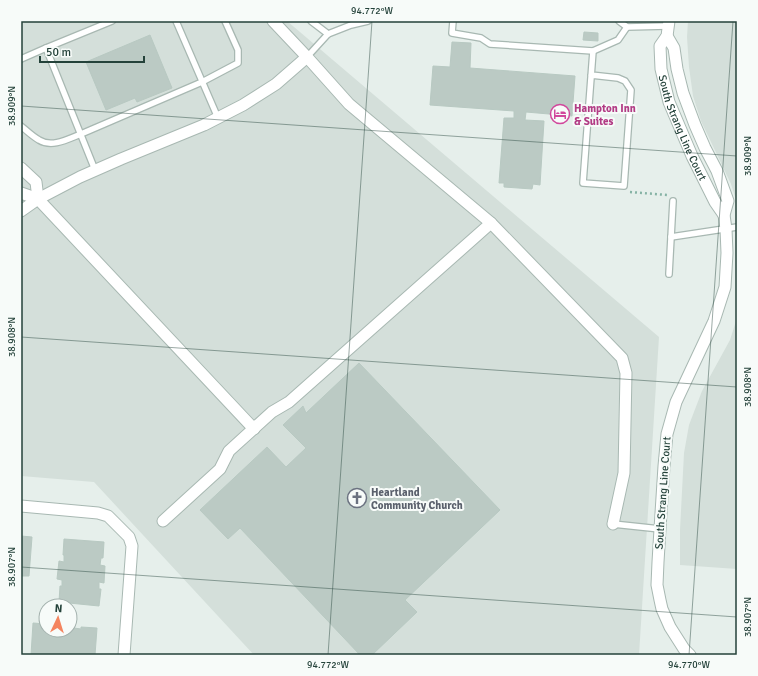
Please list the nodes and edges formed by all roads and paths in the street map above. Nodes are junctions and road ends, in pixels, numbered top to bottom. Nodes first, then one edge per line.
1 (112, 21) edge
2 (176, 21) edge
3 (225, 21) edge
4 (272, 21) edge
5 (311, 21) edge
6 (368, 21) edge
7 (453, 21) edge
8 (619, 21) edge
9 (627, 27) junction
10 (668, 28) edge
11 (328, 34) junction
12 (46, 48) junction
13 (593, 51) junction
14 (307, 57) junction
15 (21, 59) edge
16 (591, 75) junction
17 (202, 82) junction
18 (218, 118) junction
19 (21, 126) edge
20 (81, 134) junction
21 (21, 168) edge
22 (95, 170) junction
23 (638, 192) dead end
24 (21, 193) edge
25 (654, 194) dead end
26 (38, 200) junction
27 (673, 201) dead end
28 (21, 211) edge
29 (724, 215) junction
30 (491, 223) junction
31 (731, 228) edge
32 (671, 237) junction
33 (669, 274) dead end
34 (254, 429) junction
35 (21, 506) edge
36 (163, 521) dead end
37 (613, 524) joint
38 (660, 528) junction
39 (124, 655) edge
40 (690, 655) edge

1 - 12 lane
2 - 17 lane
3 - 17 lane
4 - 14 street
5 - 11 lane
6 - 11 lane
7 - 13 lane
8 - 9 lane
9 - 10 lane
9 - 13 lane
10 - 29 street, South Strang Line Court
10 - 29 street, South Strang Line Court
11 - 14 lane
12 - 15 lane
12 - 20 lane
13 - 16 lane
14 - 18 street
14 - 30 street
16 - 16 lane
17 - 18 lane
17 - 20 lane
18 - 22 street
19 - 20 lane
20 - 22 lane
21 - 26 street
22 - 26 street
23 - 25 path
24 - 26 street
26 - 28 street
26 - 34 street
27 - 32 lane
29 - 31 street, South Strang Line Court
30 - 34 street
30 - 37 street
31 - 32 lane
31 - 38 street, South Strang Line Court
32 - 33 lane
34 - 36 street
35 - 39 street
37 - 38 lane
38 - 40 street, South Strang Line Court

